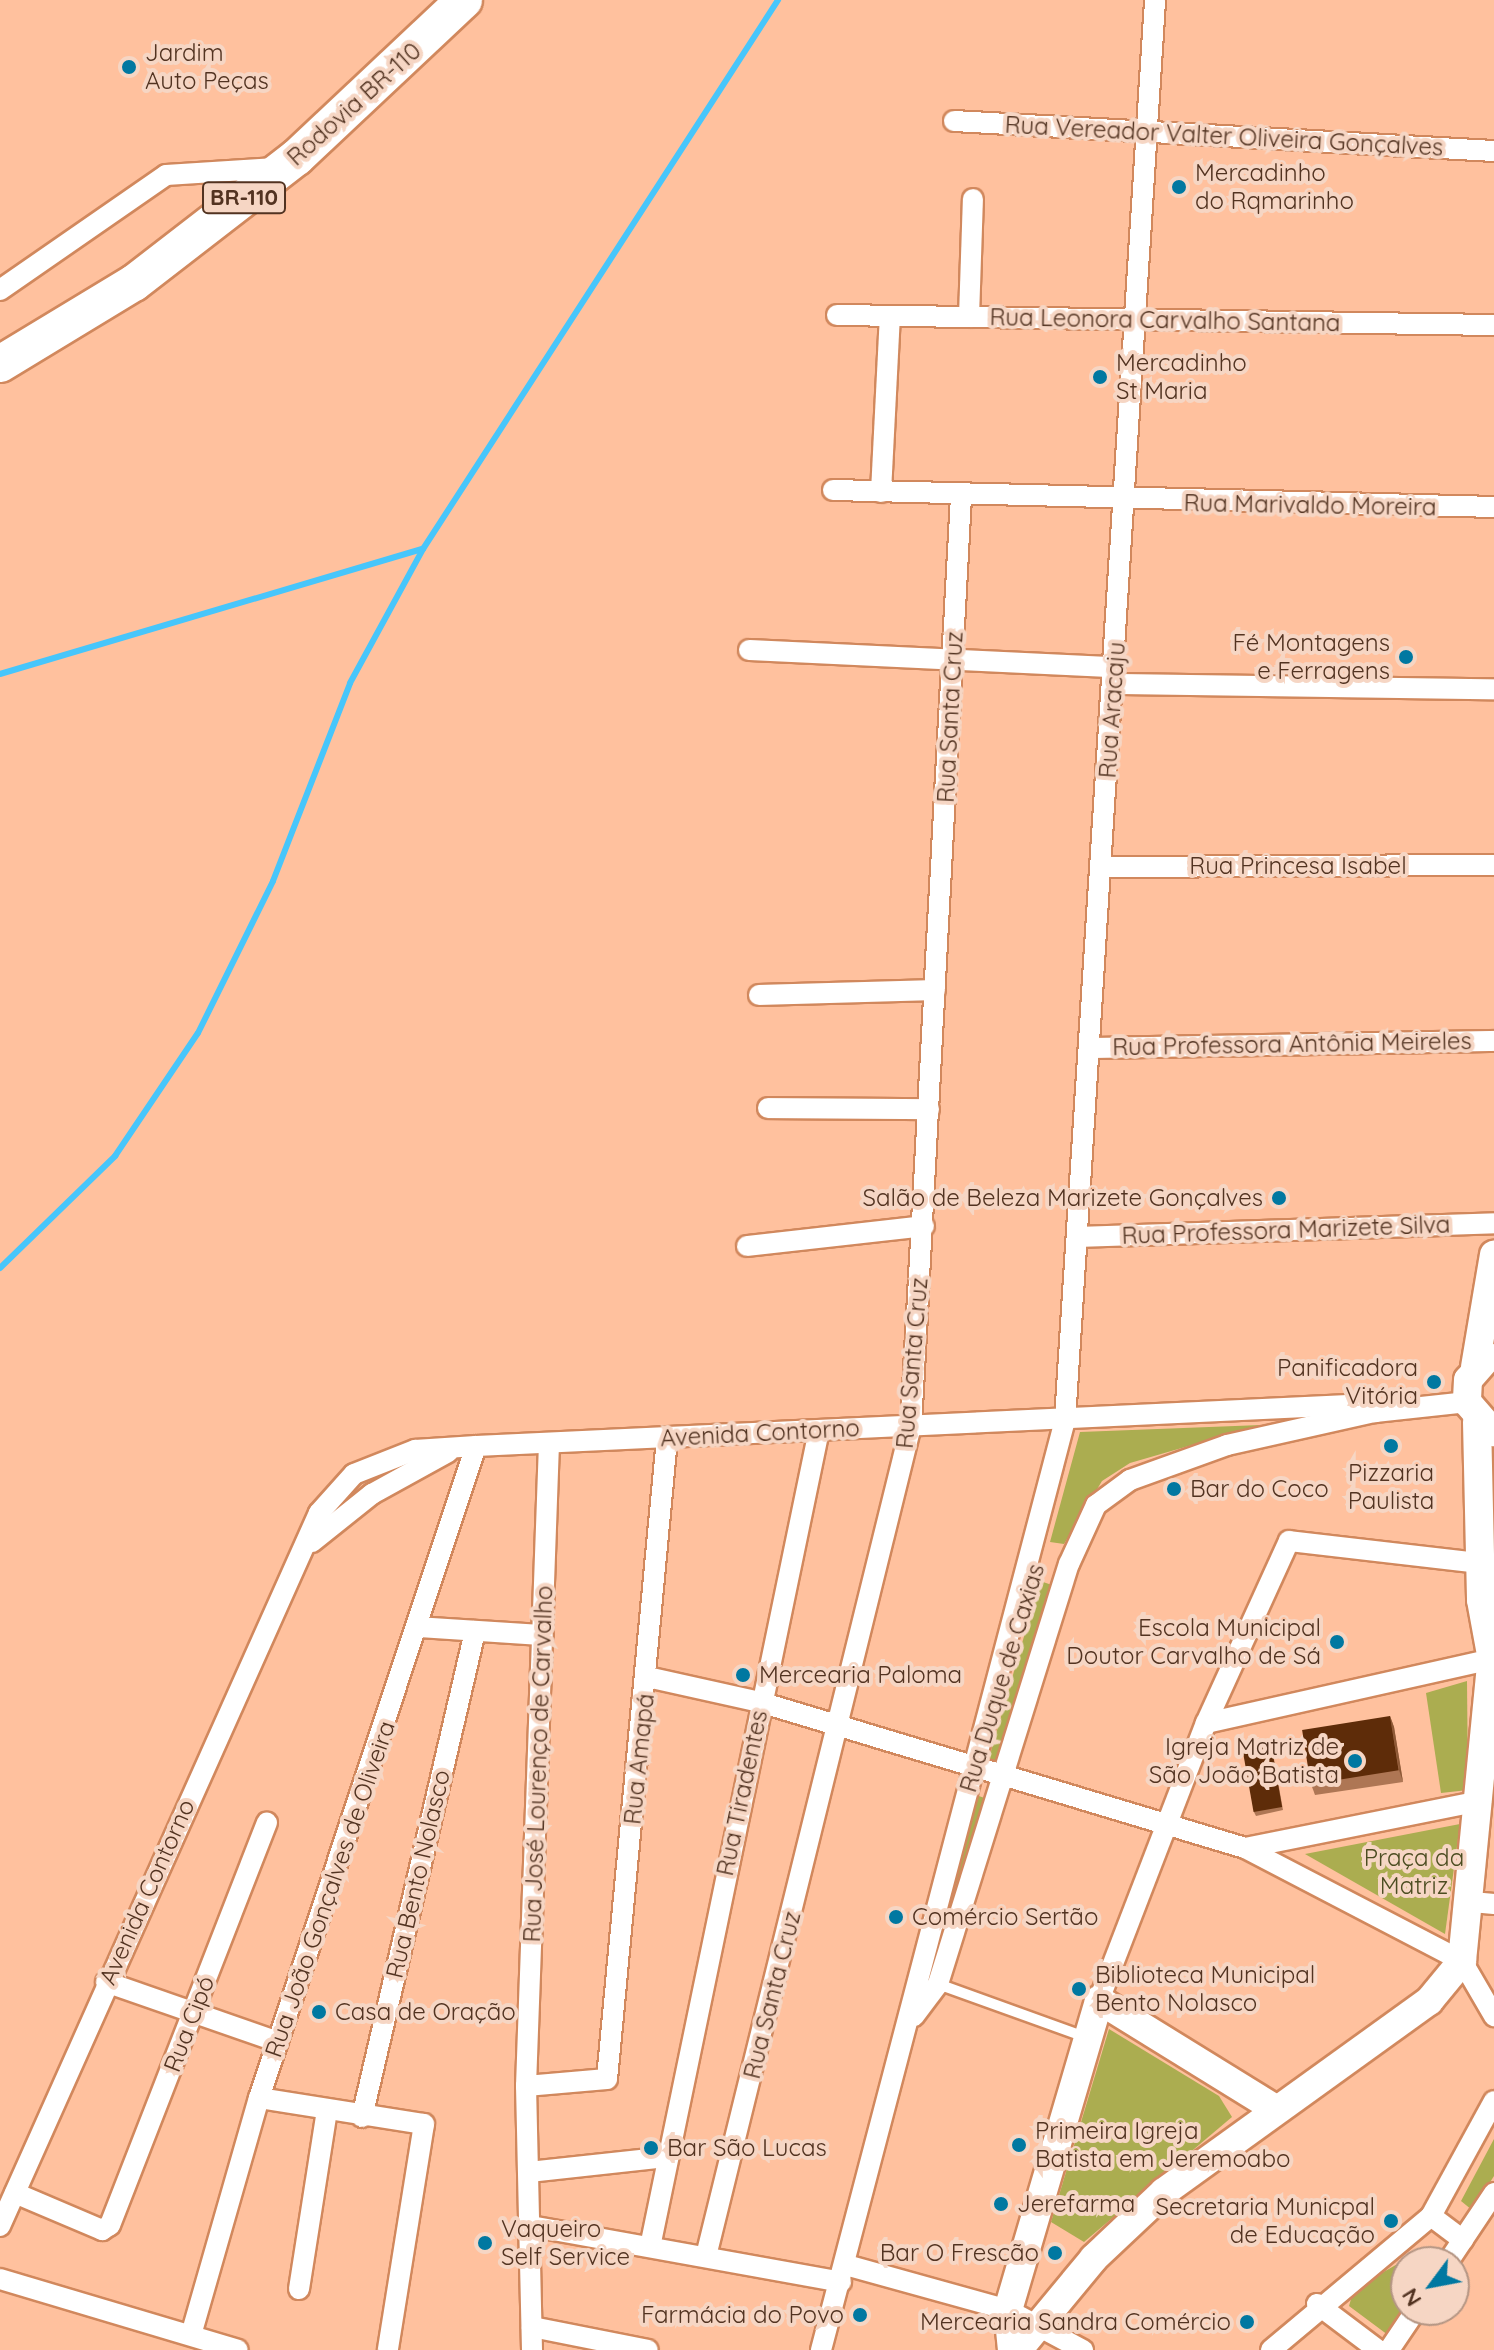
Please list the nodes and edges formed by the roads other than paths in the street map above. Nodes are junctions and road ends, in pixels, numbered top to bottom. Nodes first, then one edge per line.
1 (464, 0) edge
2 (1155, 0) edge
3 (954, 121) dead end
4 (1147, 130) junction
5 (1494, 151) edge
6 (284, 168) junction
7 (973, 199) dead end
8 (0, 290) edge
9 (837, 315) dead end
10 (890, 316) junction
11 (969, 317) junction
12 (1136, 321) junction
13 (1494, 325) edge
14 (0, 364) edge
15 (833, 490) dead end
16 (881, 492) junction
17 (961, 496) junction
18 (1125, 502) junction
19 (1494, 507) edge
20 (749, 650) dead end
21 (954, 660) junction
22 (1114, 676) junction
23 (1494, 689) edge
24 (1494, 865) edge
25 (1102, 867) junction
26 (935, 990) junction
27 (759, 995) dead end
28 (1494, 1041) edge
29 (1089, 1048) junction
30 (768, 1108) dead end
31 (929, 1109) junction
32 (1494, 1223) edge
33 (924, 1226) junction
34 (1079, 1237) junction
35 (747, 1246) dead end
36 (1494, 1255) edge
37 (1485, 1361) edge
38 (1375, 1412) junction
39 (1479, 1419) edge
40 (1065, 1420) junction
41 (911, 1426) junction
42 (819, 1430) junction
43 (667, 1438) junction
44 (549, 1443) junction
45 (476, 1446) junction
46 (1035, 1554) junction
47 (1479, 1563) junction
48 (1069, 1564) junction
49 (418, 1627) junction
50 (475, 1631) junction
51 (543, 1635) junction
52 (1491, 1648) edge
53 (647, 1677) junction
54 (760, 1702) junction
55 (1206, 1723) junction
56 (841, 1726) junction
57 (972, 1770) junction
58 (1002, 1779) junction
59 (1481, 1801) junction
60 (267, 1823) dead end
61 (1163, 1826) junction
62 (1245, 1848) junction
63 (1483, 1903) edge
64 (1462, 1961) junction
65 (106, 1982) junction
66 (938, 1984) junction
67 (1099, 2000) junction
68 (193, 2011) junction
69 (914, 2016) junction
70 (1494, 2016) edge
71 (1085, 2037) junction
72 (278, 2042) junction
73 (526, 2086) junction
74 (259, 2098) junction
75 (1494, 2101) edge
76 (1274, 2108) junction
77 (327, 2111) junction
78 (362, 2117) junction
79 (668, 2157) junction
80 (529, 2172) junction
81 (15, 2193) junction
82 (1494, 2193) edge
83 (1431, 2216) junction
84 (0, 2226) edge
85 (531, 2226) junction
86 (1463, 2240) junction
87 (1459, 2246) edge
88 (650, 2247) junction
89 (706, 2256) junction
90 (844, 2273) junction
91 (0, 2279) edge
92 (299, 2289) dead end
93 (1317, 2304) junction
94 (1008, 2310) junction
95 (1041, 2324) junction
96 (1405, 2326) edge
97 (532, 2327) junction
98 (191, 2335) junction
99 (238, 2350) edge
100 (388, 2350) edge
101 (532, 2350) edge
102 (648, 2350) edge
103 (821, 2350) edge
104 (1015, 2350) edge
105 (1083, 2350) edge
106 (1271, 2350) edge
107 (1378, 2350) edge
108 (1389, 2350) edge

1 - 6 highway, Rodovia BR-110 / BR-110
2 - 4 street, Rua Aracaju
3 - 4 street, Rua Vereador Valter Oliveira Gonçalves
4 - 5 street, Rua Vereador Valter Oliveira Gonçalves
4 - 12 street, Rua Aracaju
6 - 8 street
6 - 14 highway, Rodovia BR-110 / BR-110
7 - 11 street
9 - 10 street, Rua Leonora Carvalho Santana
10 - 11 street, Rua Leonora Carvalho Santana
10 - 16 street
11 - 12 street, Rua Leonora Carvalho Santana
12 - 13 street, Rua Leonora Carvalho Santana
12 - 18 street, Rua Aracaju
15 - 16 street, Rua Marivaldo Moreira
16 - 17 street, Rua Marivaldo Moreira
17 - 18 street, Rua Marivaldo Moreira
17 - 21 street, Rua Santa Cruz
18 - 19 street, Rua Marivaldo Moreira
18 - 22 street, Rua Aracaju
20 - 21 street
21 - 22 street
21 - 26 street, Rua Santa Cruz
22 - 23 street
22 - 25 street, Rua Aracaju
24 - 25 street, Rua Princesa Isabel
25 - 29 street, Rua Aracaju
26 - 27 street
26 - 31 street, Rua Santa Cruz
28 - 29 street, Rua Professora Antônia Meireles
29 - 34 street, Rua Aracaju
30 - 31 street
31 - 33 street, Rua Santa Cruz
32 - 34 street, Rua Professora Marizete Silva
33 - 35 street
33 - 41 street, Rua Santa Cruz
34 - 40 street, Rua Aracaju
36 - 37 street
37 - 39 street
38 - 39 street
38 - 40 street, Avenida Contorno
38 - 48 street
39 - 47 street
40 - 41 street, Avenida Contorno
40 - 46 street, Rua Aracaju
41 - 42 street, Avenida Contorno
41 - 56 street, Rua Santa Cruz
42 - 43 street, Avenida Contorno
42 - 54 street, Rua Tiradentes
43 - 44 street, Avenida Contorno
43 - 53 street, Rua Amapá
44 - 45 street, Avenida Contorno
44 - 51 street, Rua José Lourenço de Carvalho
45 - 49 street, Rua João Gonçalves de Oliveira
45 - 65 street, Avenida Contorno
46 - 48 street, Rua Duque de Caxias
46 - 57 street, Rua Duque de Caxias
47 - 52 street
47 - 55 street
48 - 58 street, Rua Duque de Caxias
49 - 50 street
49 - 72 street, Rua João Gonçalves de Oliveira
50 - 51 street
50 - 78 street, Rua Bento Nolasco
51 - 73 street, Rua José Lourenço de Carvalho
52 - 55 street
52 - 59 street
53 - 54 street
53 - 73 street, Rua Amapá
54 - 56 street
54 - 79 street, Rua Tiradentes
55 - 61 street
56 - 57 street
56 - 89 street, Rua Santa Cruz
57 - 58 street
57 - 69 street, Rua Duque de Caxias
58 - 61 street
58 - 66 street, Rua Duque de Caxias
59 - 62 street
59 - 63 street
60 - 68 street, Rua Cipó
61 - 62 street
61 - 67 street
62 - 64 street
63 - 64 street
64 - 70 street
64 - 76 street
65 - 68 street
65 - 81 street, Avenida Contorno
66 - 69 street, Rua Duque de Caxias
66 - 71 lane
67 - 71 street
67 - 76 street
68 - 72 street
68 - 81 street, Rua Cipó
69 - 90 street, Rua Duque de Caxias
71 - 94 street
72 - 74 street, Rua João Gonçalves de Oliveira
73 - 80 street, Rua José Lourenço de Carvalho
74 - 77 street
74 - 98 street, Rua João Gonçalves de Oliveira
75 - 83 street
76 - 95 street
77 - 78 street
77 - 92 street
78 - 100 street
79 - 80 street
79 - 88 street, Rua Tiradentes
80 - 85 street, Rua José Lourenço de Carvalho
81 - 84 street, Avenida Contorno
82 - 86 street
83 - 86 street
83 - 93 street
85 - 88 street
85 - 97 street, Rua José Lourenço de Carvalho
86 - 87 street
88 - 89 street
89 - 90 street
90 - 94 street
90 - 103 street, Rua Duque de Caxias
91 - 98 street
93 - 106 street
93 - 107 street
94 - 95 street
94 - 104 street
95 - 104 street
95 - 105 street
96 - 108 street
97 - 101 street, Rua José Lourenço de Carvalho
97 - 102 street
98 - 99 street

